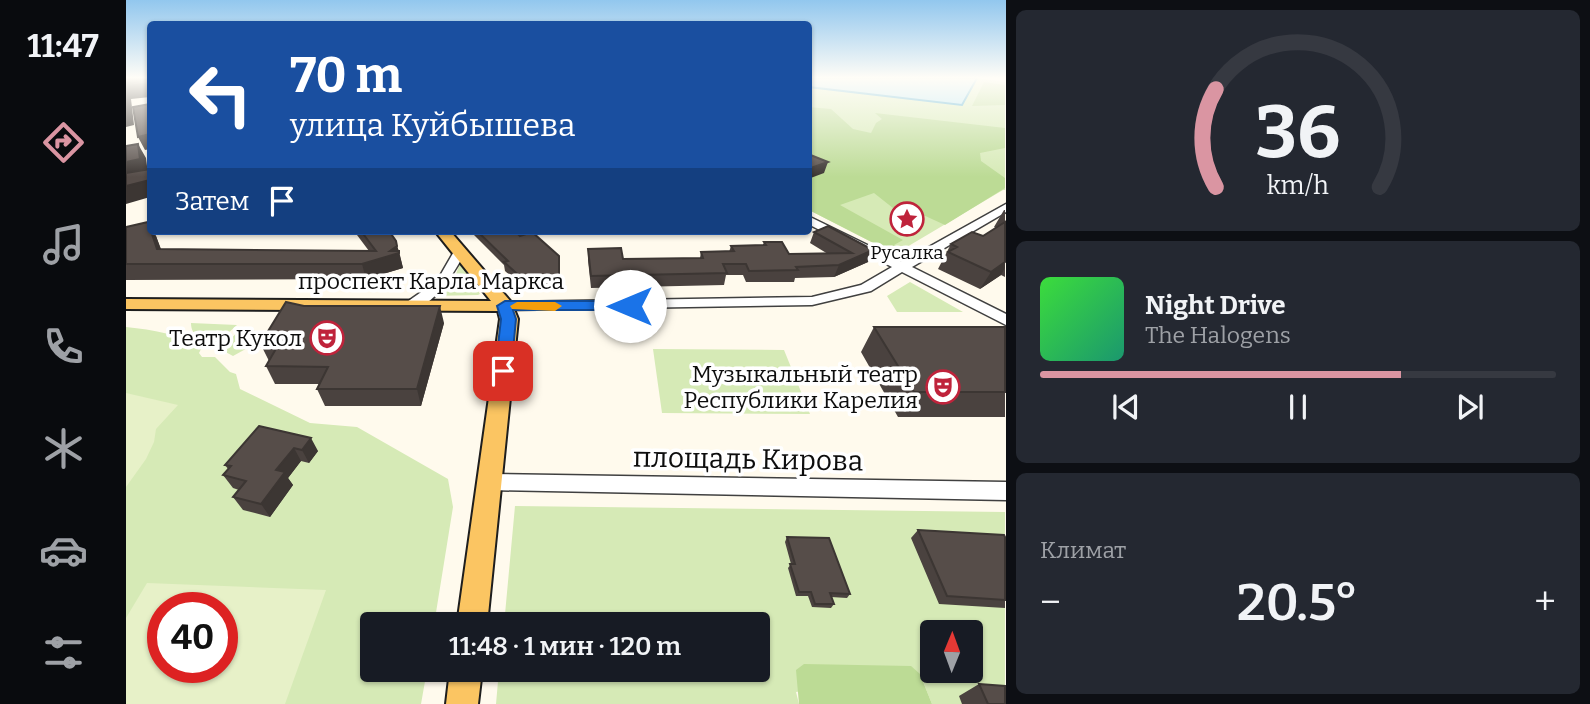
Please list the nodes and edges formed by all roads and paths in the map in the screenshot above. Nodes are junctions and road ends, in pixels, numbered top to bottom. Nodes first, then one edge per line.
1 (1006, 207) edge
2 (812, 221) edge
3 (446, 235) edge
4 (460, 251) junction
5 (901, 269) junction
6 (126, 304) edge
7 (412, 305) junction
8 (505, 306) junction
9 (1006, 320) edge
10 (490, 482) junction
11 (1006, 491) edge
12 (474, 612) edge
13 (465, 682) edge
14 (462, 704) edge

1 - 5 street, проспект Карла Маркса
2 - 5 street
3 - 4 main road
4 - 7 street
4 - 8 main road
5 - 8 street, проспект Карла Маркса
5 - 9 street
6 - 7 main road, проспект Карла Маркса
7 - 8 main road, проспект Карла Маркса
8 - 10 main road
10 - 11 street, площадь Кирова
10 - 12 main road
13 - 14 main road

